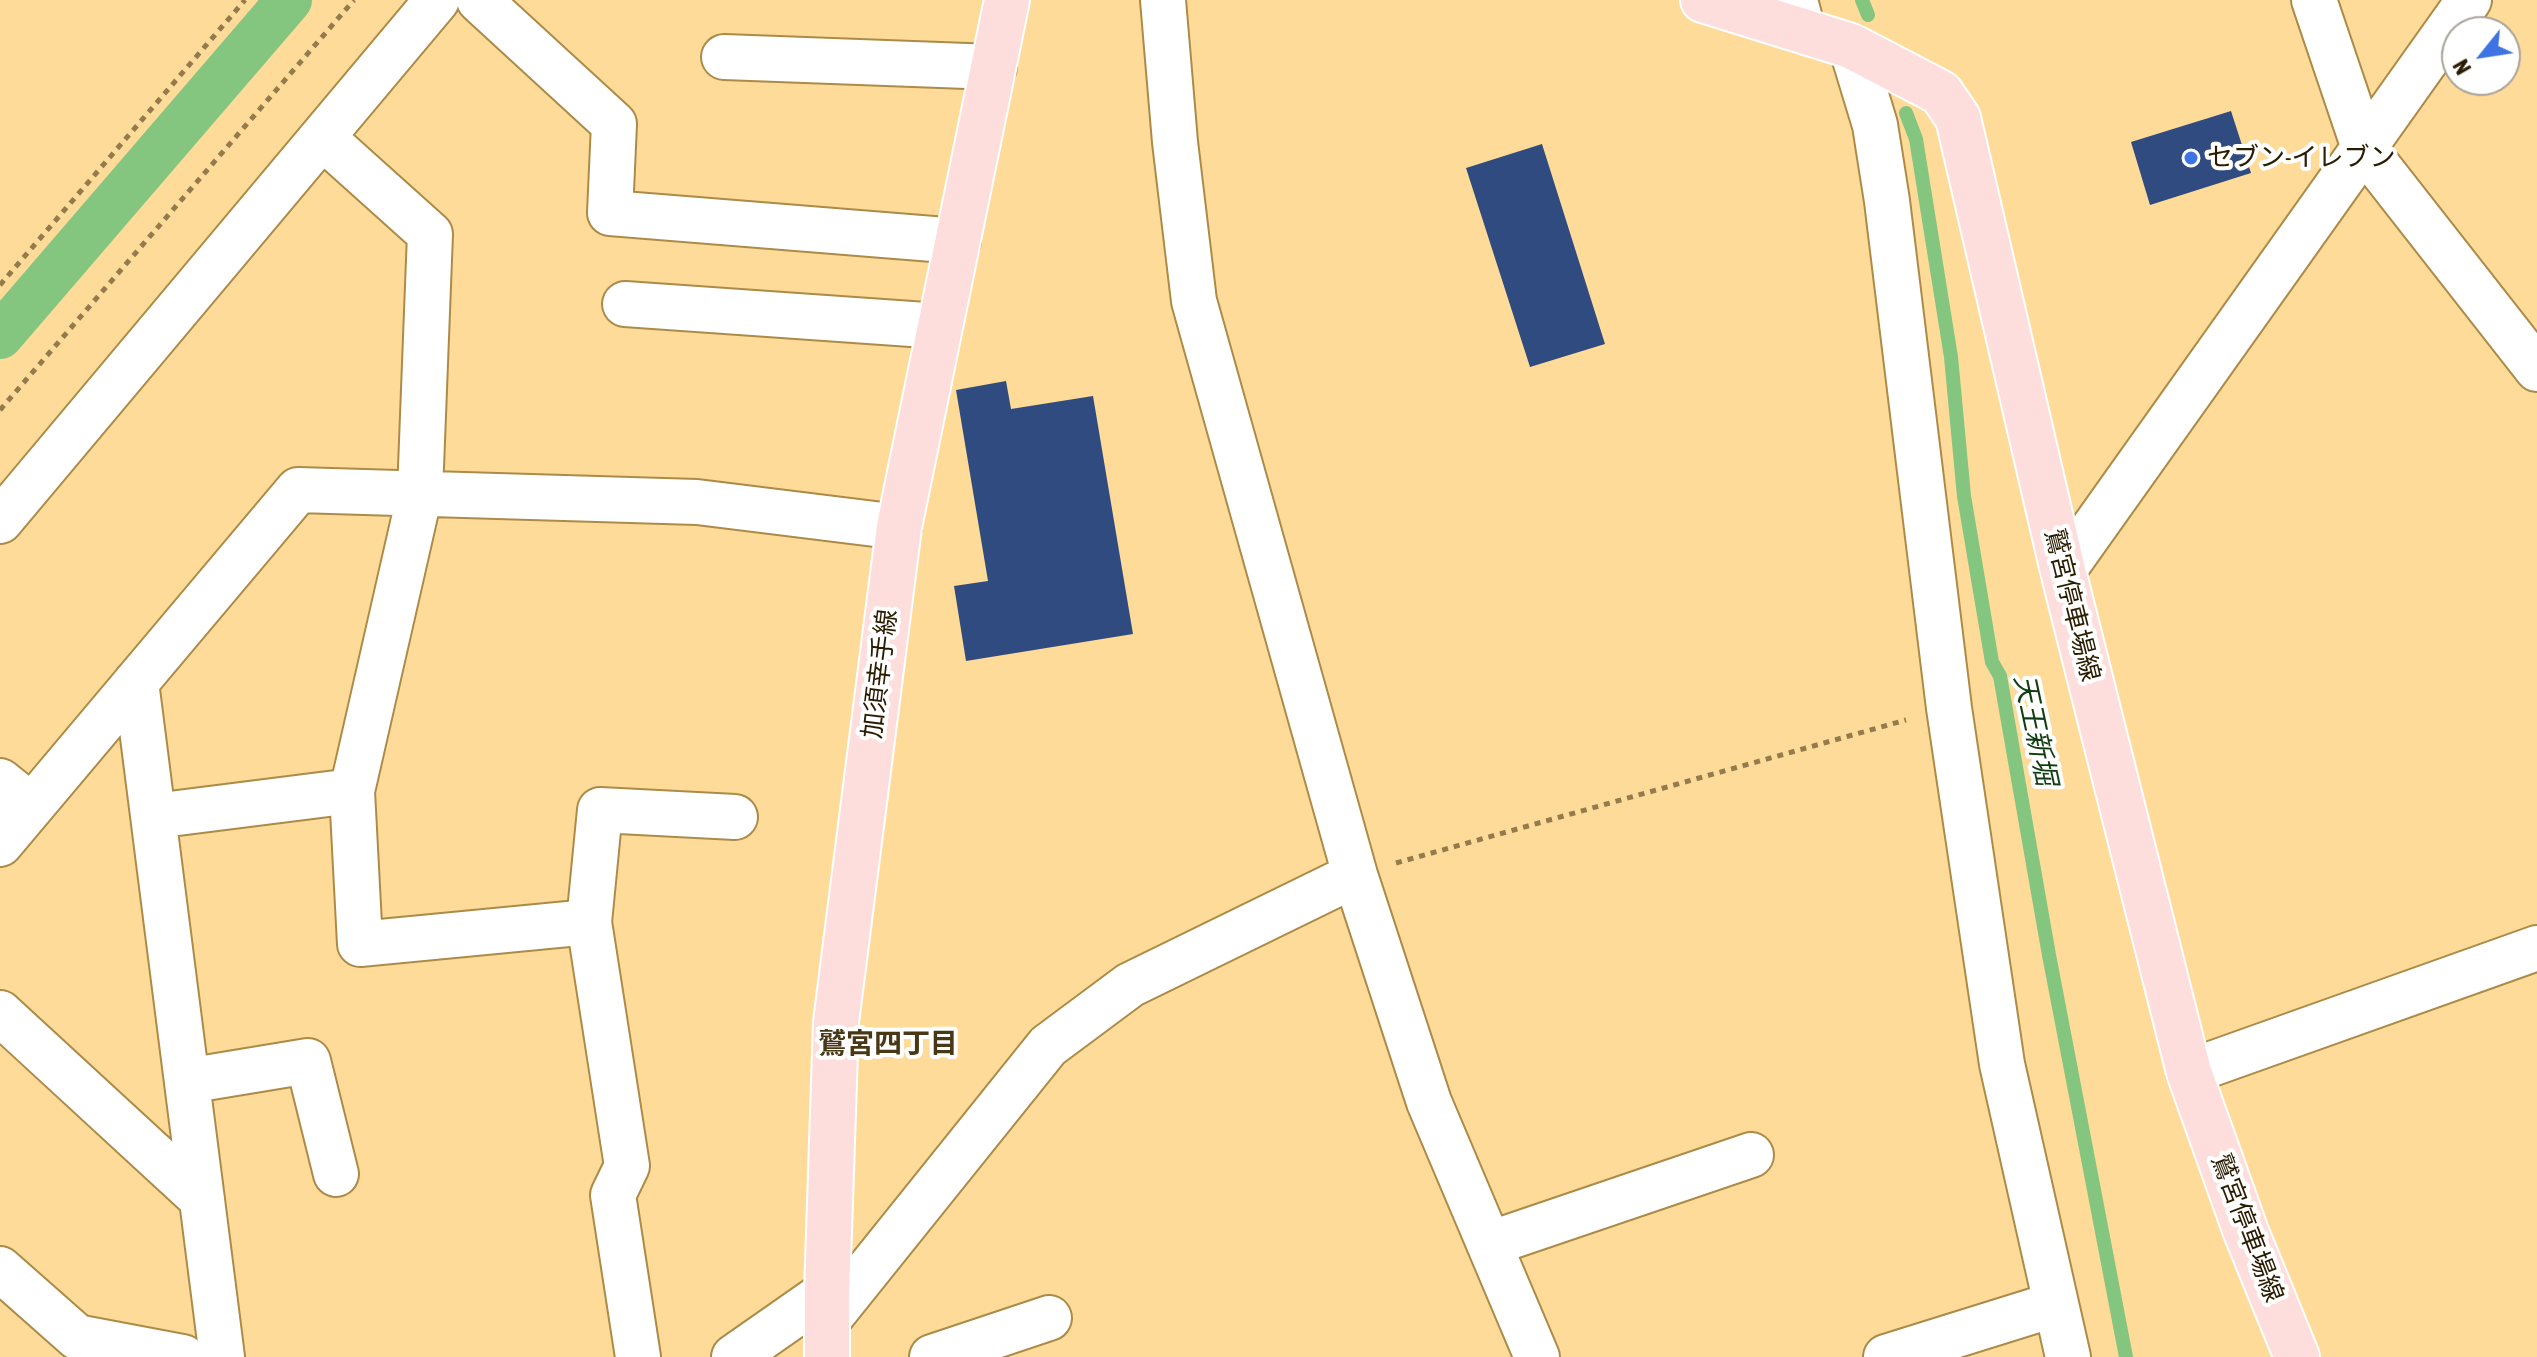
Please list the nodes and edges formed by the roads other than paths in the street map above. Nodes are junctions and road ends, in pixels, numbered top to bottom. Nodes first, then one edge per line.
1 (437, 0) edge
2 (479, 0) edge
3 (1007, 0) edge
4 (1163, 0) edge
5 (1703, 0) edge
6 (2314, 0) edge
7 (2469, 0) edge
8 (1799, 16) edge
9 (1851, 46) junction
10 (724, 57) dead end
11 (994, 67) junction
12 (322, 137) junction
13 (2364, 148) junction
14 (958, 241) junction
15 (625, 304) dead end
16 (940, 326) junction
17 (2537, 369) edge
18 (420, 493) junction
19 (0, 521) edge
20 (899, 527) junction
21 (2063, 571) junction
22 (136, 682) junction
23 (352, 791) junction
24 (16, 794) edge
25 (154, 816) junction
26 (735, 817) dead end
27 (0, 844) edge
28 (1355, 875) junction
29 (589, 922) junction
30 (2537, 948) edge
31 (0, 1013) edge
32 (2189, 1072) junction
33 (187, 1081) junction
34 (1751, 1155) dead end
35 (336, 1174) dead end
36 (202, 1199) junction
37 (1489, 1244) junction
38 (0, 1269) edge
39 (2056, 1304) junction
40 (1049, 1318) dead end
41 (827, 1323) edge
42 (183, 1357) edge
43 (222, 1357) edge
44 (638, 1357) edge
45 (734, 1357) edge
46 (932, 1357) edge
47 (1537, 1357) edge
48 (1886, 1357) edge
49 (2068, 1357) edge
50 (2297, 1357) edge

1 - 12 street
2 - 14 street
3 - 11 main road, 加須幸手線
4 - 28 street
5 - 8 main road, 鷲宮停車場線
6 - 13 street
7 - 13 street
8 - 9 main road, 鷲宮停車場線
9 - 21 main road, 鷲宮停車場線
9 - 39 street
10 - 11 street
11 - 14 main road, 加須幸手線
12 - 18 street
12 - 19 street
13 - 17 street
13 - 21 street
14 - 16 main road, 加須幸手線
15 - 16 street
16 - 20 main road, 加須幸手線
18 - 20 street
18 - 22 street
18 - 23 street
20 - 41 main road, 加須幸手線
21 - 32 main road, 鷲宮停車場線
22 - 24 street
22 - 25 street
23 - 25 street
23 - 29 street
24 - 27 street
25 - 33 street
26 - 29 street
28 - 37 street
28 - 41 street
29 - 44 street
30 - 32 street
31 - 36 street
32 - 50 main road, 鷲宮停車場線
33 - 35 street
33 - 36 street
34 - 37 street
36 - 43 street
37 - 47 street
38 - 42 street
39 - 48 street
39 - 49 street
40 - 46 street
41 - 45 street

